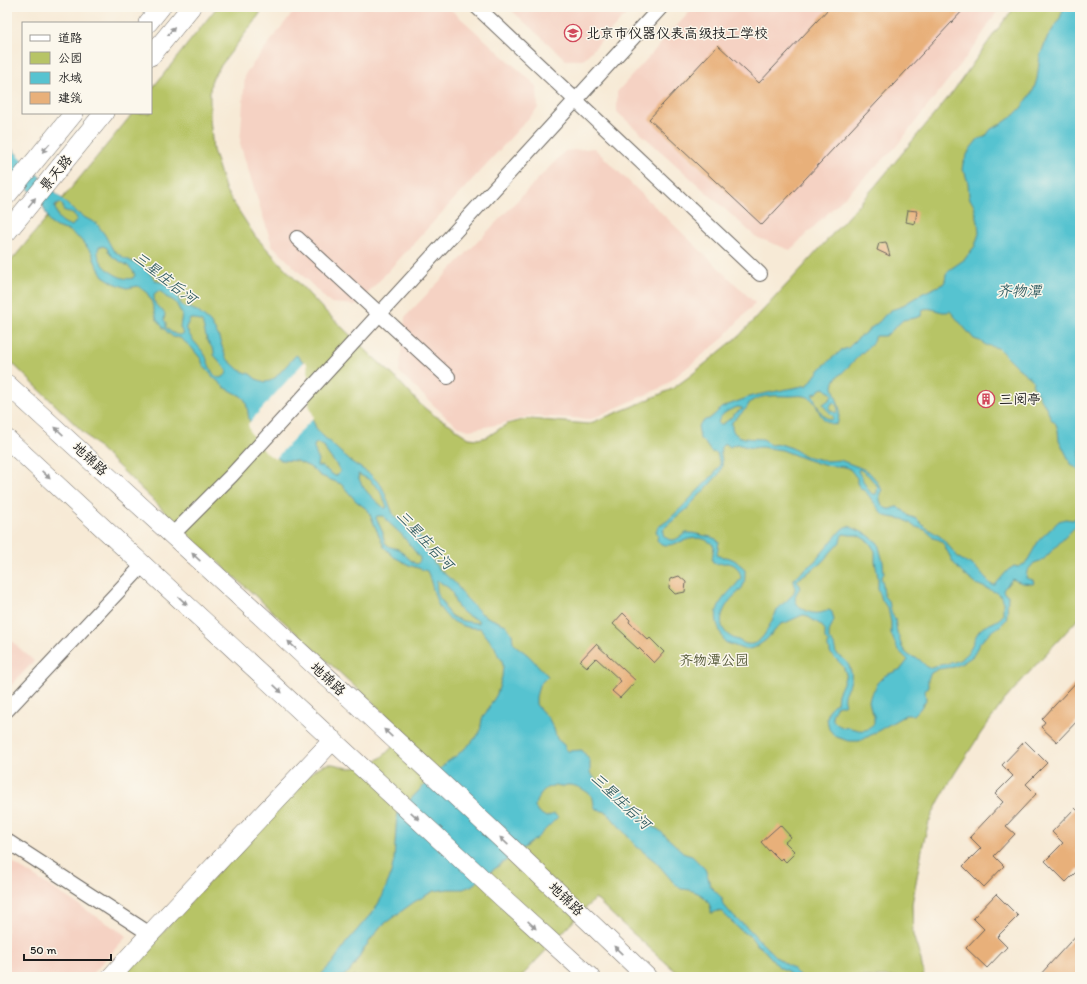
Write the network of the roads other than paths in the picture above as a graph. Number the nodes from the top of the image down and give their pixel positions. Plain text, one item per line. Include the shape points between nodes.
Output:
1 (161, 7) edge
2 (190, 7) edge
3 (477, 7) edge
4 (661, 7) edge
5 (149, 22) edge
6 (152, 55) edge
7 (576, 100) junction
8 (103, 114) edge
9 (73, 115) edge
10 (7, 195) edge
11 (7, 232) edge
12 (297, 238) dead end
13 (760, 274) dead end
14 (379, 314) junction
15 (448, 377) dead end
16 (7, 384) edge
17 (7, 439) edge
18 (172, 535) junction
19 (143, 564) junction
20 (7, 710) edge
21 (333, 740) junction
22 (7, 841) edge
23 (150, 934) junction
24 (111, 977) edge
25 (590, 977) edge
26 (646, 977) edge

1 - 5 street
6 -> 2 street
3 - 7 street
4 - 7 street
7 - 13 street
7 - 14 street
11 -> 8 street, 景天路
9 -> 10 street, 景天路
12 - 14 street
14 - 15 street
14 - 18 street via 231,476
18 -> 16 street, 地锦路
17 -> 19 street
26 -> 18 street, 地锦路 via 533,868
19 - 20 street
19 -> 21 street
21 - 23 street
21 -> 25 street
22 - 23 street
23 - 24 street

